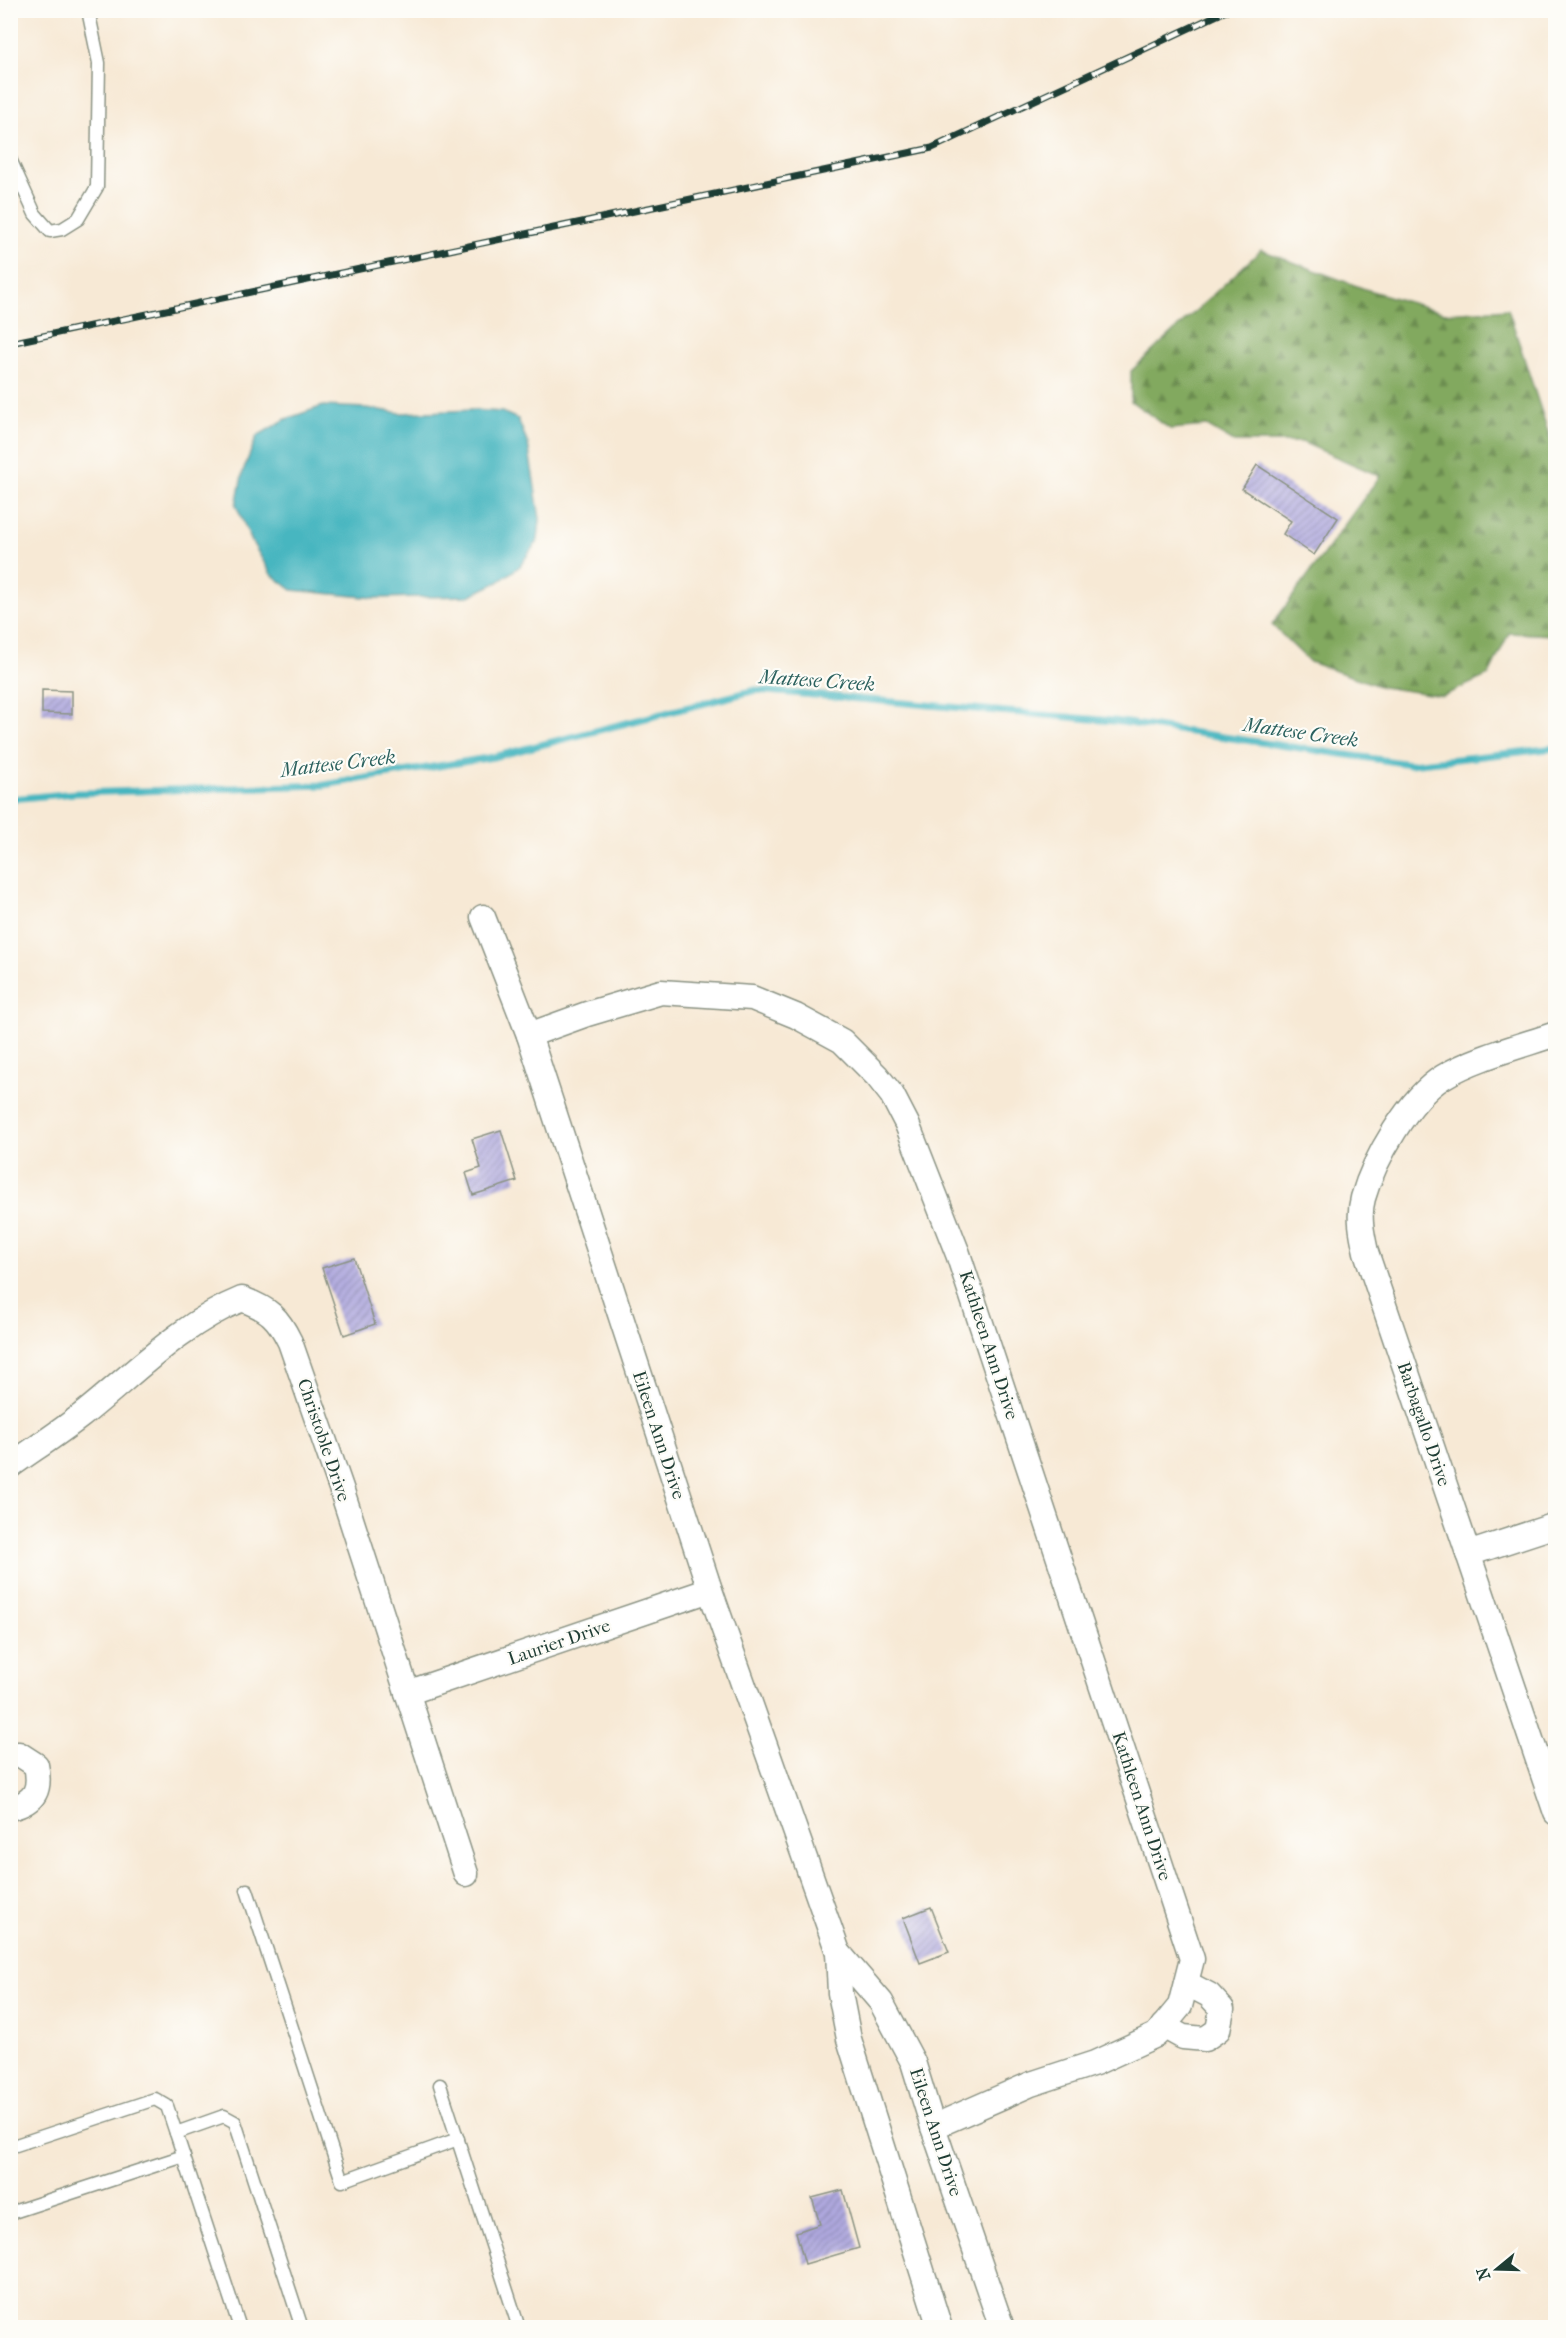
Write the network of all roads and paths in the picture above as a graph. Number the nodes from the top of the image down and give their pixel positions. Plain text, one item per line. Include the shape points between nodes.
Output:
1 (88, 10) edge
2 (10, 159) edge
3 (483, 917) dead end
4 (1556, 1034) edge
5 (529, 1035) junction
6 (10, 1466) edge
7 (1556, 1526) edge
8 (1468, 1554) junction
9 (710, 1590) junction
10 (407, 1693) junction
11 (10, 1755) edge
12 (10, 1809) edge
13 (1556, 1813) edge
14 (466, 1874) dead end
15 (247, 1890) dead end
16 (838, 1952) junction
17 (1186, 1983) junction
18 (1163, 2026) junction
19 (440, 2085) dead end
20 (933, 2127) junction
21 (176, 2133) junction
22 (458, 2139) junction
23 (10, 2147) edge
24 (184, 2156) junction
25 (10, 2213) edge
26 (240, 2328) edge
27 (302, 2328) edge
28 (519, 2328) edge
29 (940, 2328) edge
30 (1002, 2328) edge

1 - 2 lane via 99,63 97,187 78,219 62,230 50,231 34,214
3 - 5 street, Eileen Ann Drive
4 - 8 street, Barbagallo Drive via 1467,1065 1427,1090 1400,1122 1378,1159 1363,1199 1360,1228 1366,1252
5 - 9 street, Eileen Ann Drive
5 - 17 street, Kathleen Ann Drive via 662,992 752,998 842,1041 892,1095 958,1254 1155,1842 1192,1959
6 - 10 street, Christoble Drive via 81,1416 176,1337 216,1310 242,1299 263,1307 280,1322 290,1342
7 - 8 street
8 - 13 street, Barbagallo Drive
9 - 10 street, Laurier Drive
9 - 16 street, Eileen Ann Drive
10 - 14 street, Christoble Drive
11 - 12 street via 19,1754 36,1765 39,1782 35,1795 22,1806
15 - 22 lane via 342,2181
16 - 20 street, Eileen Ann Drive via 881,2002 913,2062
16 - 29 street, Eileen Ann Drive via 840,1993 849,2039
17 - 18 street, Kathleen Ann Drive via 1180,2006
17 - 18 street via 1209,1995 1222,2009 1218,2030 1205,2039 1183,2037
18 - 20 street, Kathleen Ann Drive via 1156,2035 1095,2063 1031,2084
19 - 22 lane
20 - 30 street, Eileen Ann Drive
21 - 23 lane via 167,2106 155,2099
21 - 24 lane
21 - 27 lane via 224,2116 235,2122
22 - 28 lane
24 - 25 lane
24 - 26 lane

